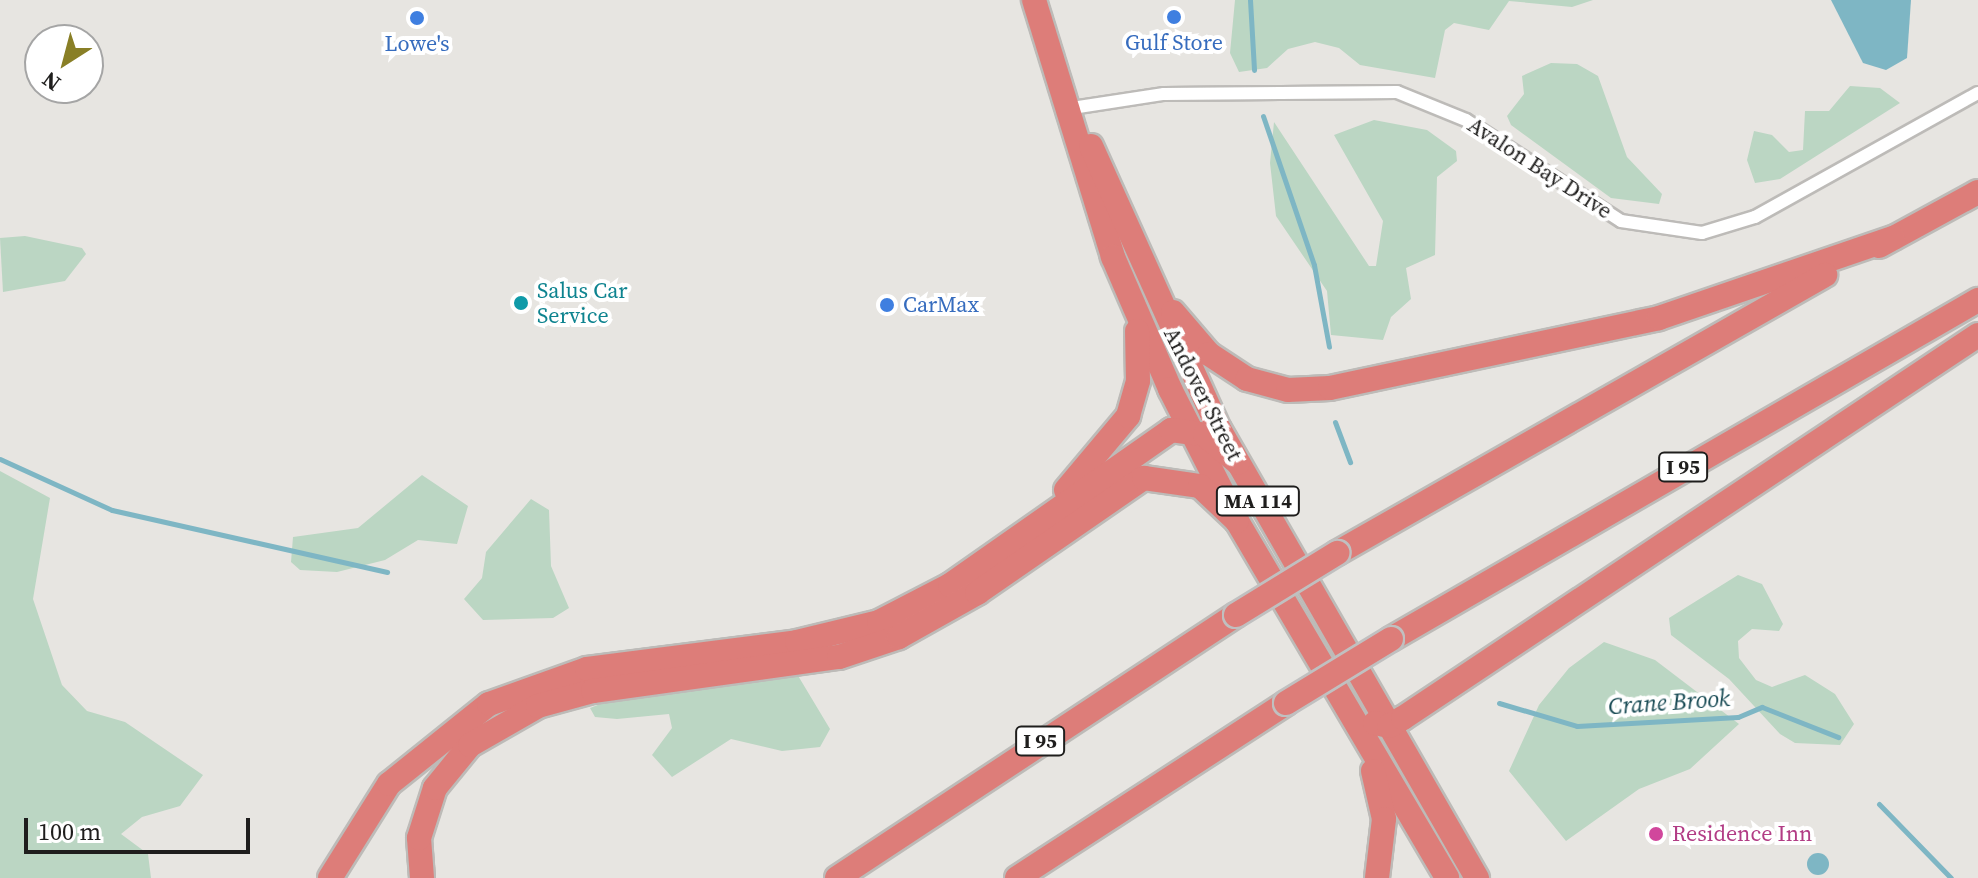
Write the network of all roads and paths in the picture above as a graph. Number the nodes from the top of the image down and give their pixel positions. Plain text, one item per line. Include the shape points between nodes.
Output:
1 (1034, 0) edge
2 (1978, 93) edge
3 (1072, 108) junction
4 (1978, 192) edge
5 (1893, 238) junction
6 (1146, 279) junction
7 (1978, 300) edge
8 (1133, 309) junction
9 (1978, 335) edge
10 (1190, 429) junction
11 (1238, 463) junction
12 (1237, 521) junction
13 (1033, 524) junction
14 (1333, 688) junction
15 (1389, 726) junction
16 (1358, 731) junction
17 (1450, 833) junction
18 (839, 876) edge
19 (330, 878) edge
20 (422, 878) edge
21 (1017, 878) edge
22 (1377, 878) edge
23 (1447, 878) edge
24 (1477, 878) edge
25 (1486, 878) edge

1 - 3 highway, Andover Street / MA 114
2 - 3 street, Avalon Bay Drive via 1755,217 1702,233 1621,221 1466,120 1397,92 1164,94
3 - 6 highway, Andover Street / MA 114
3 - 8 highway, Andover Street / MA 114 via 1097,209
4 - 5 highway, I 95
5 - 6 highway via 1659,318 1309,390 1267,386 1228,368
5 - 18 highway, I 95, bridge via 1337,553
6 - 11 highway, Andover Street / MA 114
7 - 21 highway, I 95, bridge via 1391,639
8 - 10 highway, Andover Street / MA 114
8 - 13 highway via 1139,362 1128,416
9 - 15 highway
10 - 11 highway
10 - 12 highway, Andover Street / MA 114
10 - 13 highway via 1159,434
11 - 15 highway, Andover Street / MA 114
12 - 14 highway, Andover Street / MA 114
12 - 20 highway via 1200,486 1144,478 977,593 899,637 839,657 593,691 538,706 489,730 443,776 424,814
13 - 19 highway via 950,585 879,622 797,642 587,669 489,704 389,784
14 - 15 highway via 1364,717
14 - 16 highway, Andover Street / MA 114
15 - 17 highway, Andover Street / MA 114
16 - 22 highway via 1384,819
16 - 23 highway, Andover Street / MA 114
17 - 24 highway, Andover Street / MA 114
17 - 25 highway

